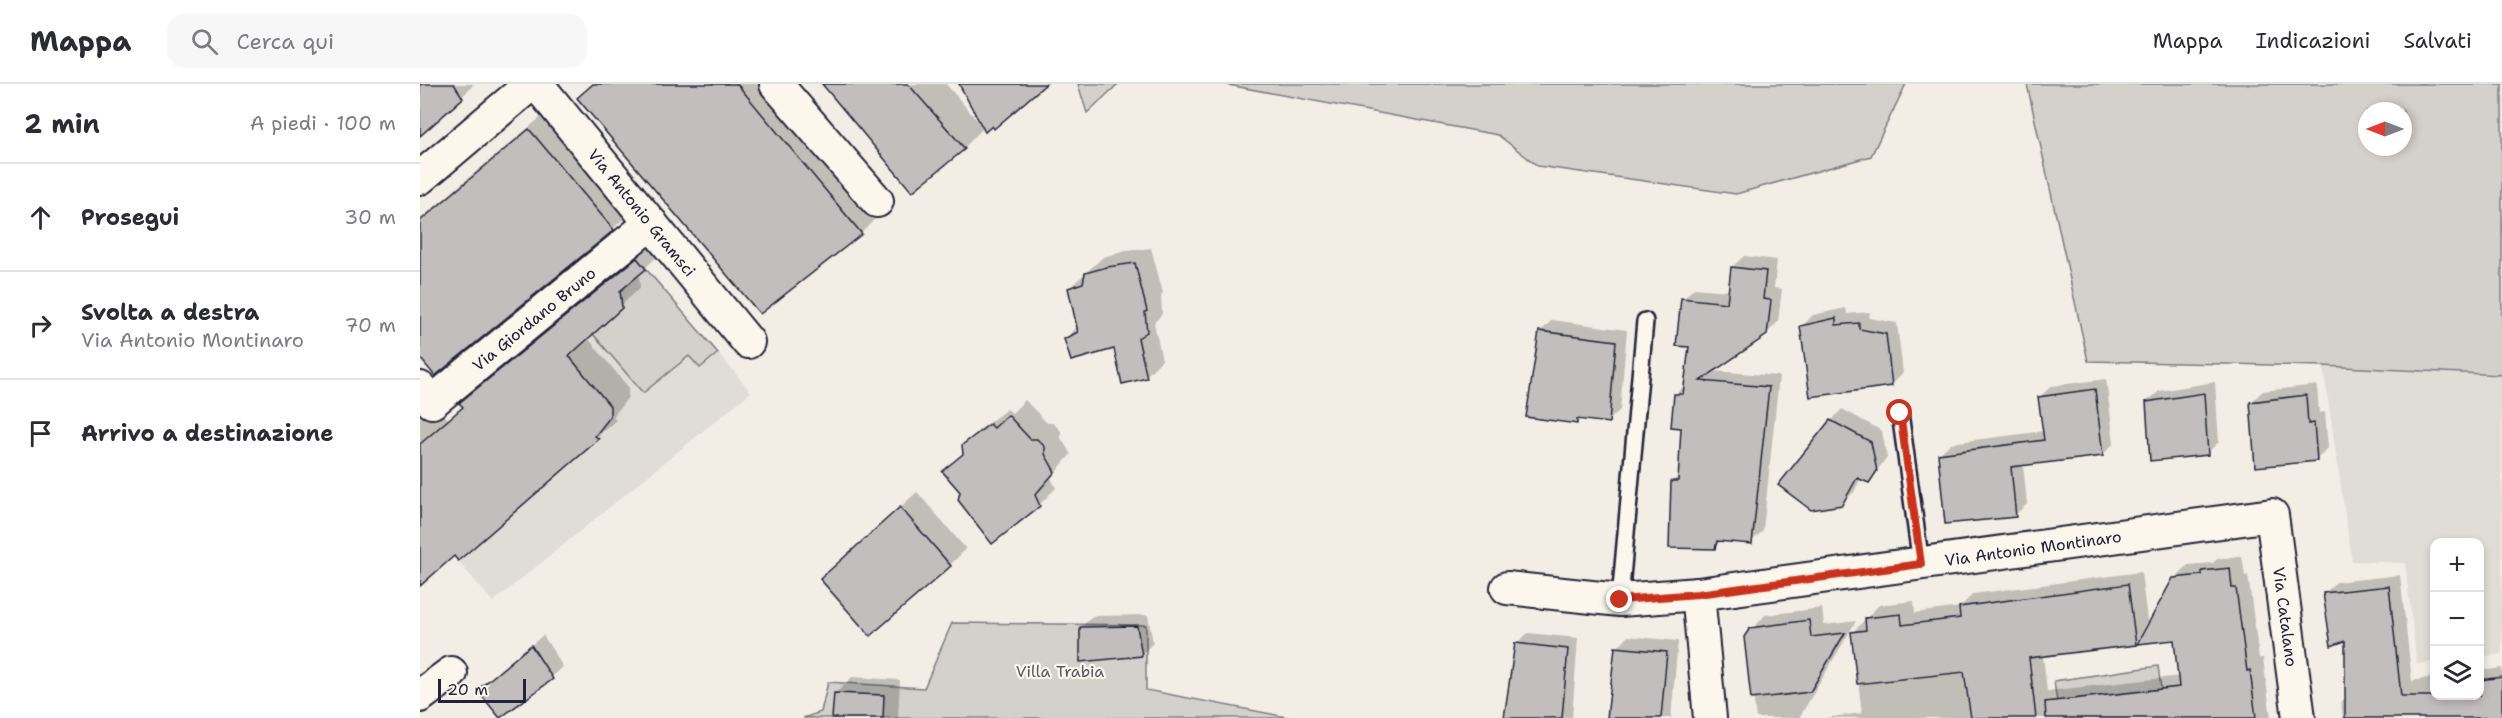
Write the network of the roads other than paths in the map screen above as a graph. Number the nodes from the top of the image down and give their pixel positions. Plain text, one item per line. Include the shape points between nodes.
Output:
1 (531, 84) edge
2 (537, 84) edge
3 (776, 84) edge
4 (420, 178) edge
5 (877, 201) dead end
6 (651, 223) junction
7 (1645, 321) dead end
8 (748, 342) dead end
9 (420, 388) edge
10 (1900, 413) dead end
11 (2272, 515) joint
12 (1921, 564) junction
13 (1507, 588) dead end
14 (1698, 594) junction
15 (1620, 600) junction
16 (451, 673) dead end
17 (420, 696) edge
18 (1710, 718) edge
19 (2299, 718) edge

1 - 4 street
2 - 6 street, Via Antonio Gramsci
3 - 5 street
6 - 8 street, Via Antonio Gramsci
6 - 9 street, Via Giordano Bruno via 432,402
7 - 15 lane
10 - 12 lane
11 - 12 street, Via Antonio Montinaro
11 - 19 street, Via Catalano
12 - 14 street, Via Antonio Montinaro
13 - 15 street, Via Antonio Montinaro
14 - 15 street, Via Antonio Montinaro
14 - 18 street
16 - 17 street

